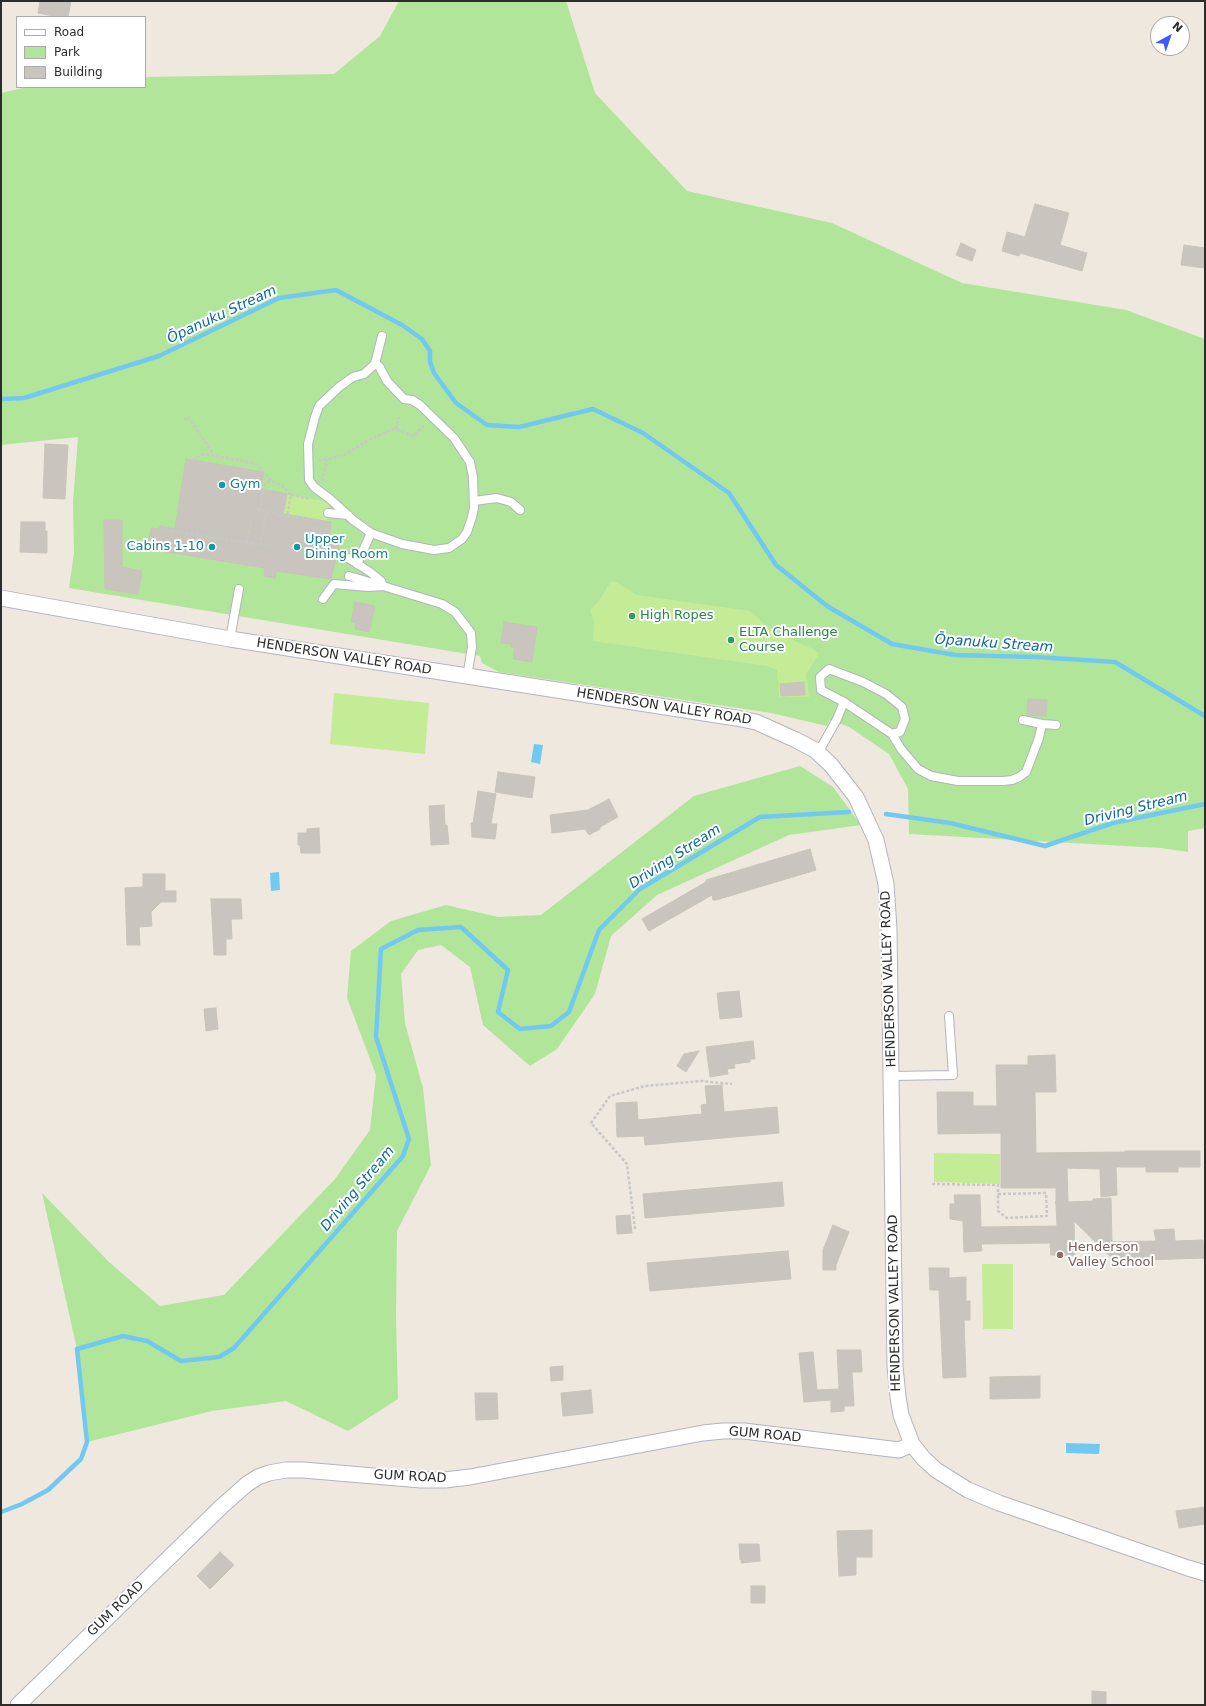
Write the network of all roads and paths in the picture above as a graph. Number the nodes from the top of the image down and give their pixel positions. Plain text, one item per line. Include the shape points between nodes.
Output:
1 (382, 336) dead end
2 (375, 364) junction
3 (399, 417) dead end
4 (184, 420) dead end
5 (396, 429) junction
6 (421, 429) dead end
7 (214, 455) junction
8 (327, 460) junction
9 (194, 461) dead end
10 (315, 461) dead end
11 (271, 480) junction
12 (321, 486) dead end
13 (474, 501) junction
14 (520, 510) dead end
15 (266, 513) junction
16 (328, 513) dead end
17 (348, 515) junction
18 (287, 516) junction
19 (251, 520) dead end
20 (326, 523) dead end
21 (161, 529) dead end
22 (371, 533) junction
23 (247, 543) junction
24 (260, 545) junction
25 (267, 546) dead end
26 (338, 554) dead end
27 (357, 564) junction
28 (349, 576) dead end
29 (383, 586) junction
30 (239, 589) dead end
31 (1, 598) edge
32 (323, 599) dead end
33 (230, 639) junction
34 (467, 677) junction
35 (844, 702) junction
36 (1023, 720) dead end
37 (1042, 724) junction
38 (1056, 725) dead end
39 (892, 734) junction
40 (818, 753) junction
41 (949, 1016) dead end
42 (892, 1076) junction
43 (732, 1084) dead end
44 (932, 1184) dead end
45 (998, 1194) junction
46 (635, 1229) dead end
47 (912, 1444) junction
48 (1205, 1573) edge
49 (18, 1705) edge

1 - 2 lane
2 - 13 lane via 404,398 423,408 462,448 470,462
2 - 17 lane via 364,374 353,377 339,386 319,406 308,444 309,480
3 - 5 path
4 - 7 path via 188,417
5 - 6 path via 411,436
5 - 8 path via 367,441 344,455
7 - 9 path via 204,454
7 - 11 path via 255,463
8 - 10 path
8 - 12 path
11 - 15 path via 264,486 259,510
11 - 18 path via 284,487 291,495
13 - 14 lane via 497,498 511,502
13 - 22 lane via 467,532 449,548 434,550 402,544
15 - 18 path
15 - 24 path
16 - 17 lane
17 - 22 lane
18 - 20 path
19 - 23 path
21 - 23 path
22 - 27 lane
23 - 24 path
24 - 25 path
26 - 27 lane
27 - 29 lane via 376,577
28 - 29 lane
29 - 32 lane via 334,584
29 - 34 lane via 442,604 455,612 471,633 472,647
30 - 33 lane
31 - 33 street, HENDERSON VALLEY ROAD
33 - 34 street, HENDERSON VALLEY ROAD
34 - 40 street, HENDERSON VALLEY ROAD via 756,722
35 - 39 lane
35 - 39 lane via 821,690 820,677 829,669 863,682 886,694 902,707 905,719 900,732
35 - 40 lane
36 - 37 lane
37 - 38 lane
37 - 39 lane via 1026,772 1016,779 1003,781 958,781 931,776 918,769
40 - 42 street, HENDERSON VALLEY ROAD via 856,797 876,840 882,863 889,922
41 - 42 lane via 953,1075
42 - 47 street, HENDERSON VALLEY ROAD via 895,1366 901,1415
43 - 46 path via 701,1081 645,1086 610,1096 591,1123 627,1164
44 - 45 path via 998,1185
45 - 45 path via 1046,1193 1047,1216 1007,1218 998,1211
47 - 48 street, HENDERSON VALLEY ROAD via 936,1470 968,1490 999,1503
47 - 49 street, GUM ROAD via 899,1450 744,1430 703,1433 445,1480 303,1470 269,1473 258,1477 235,1494

